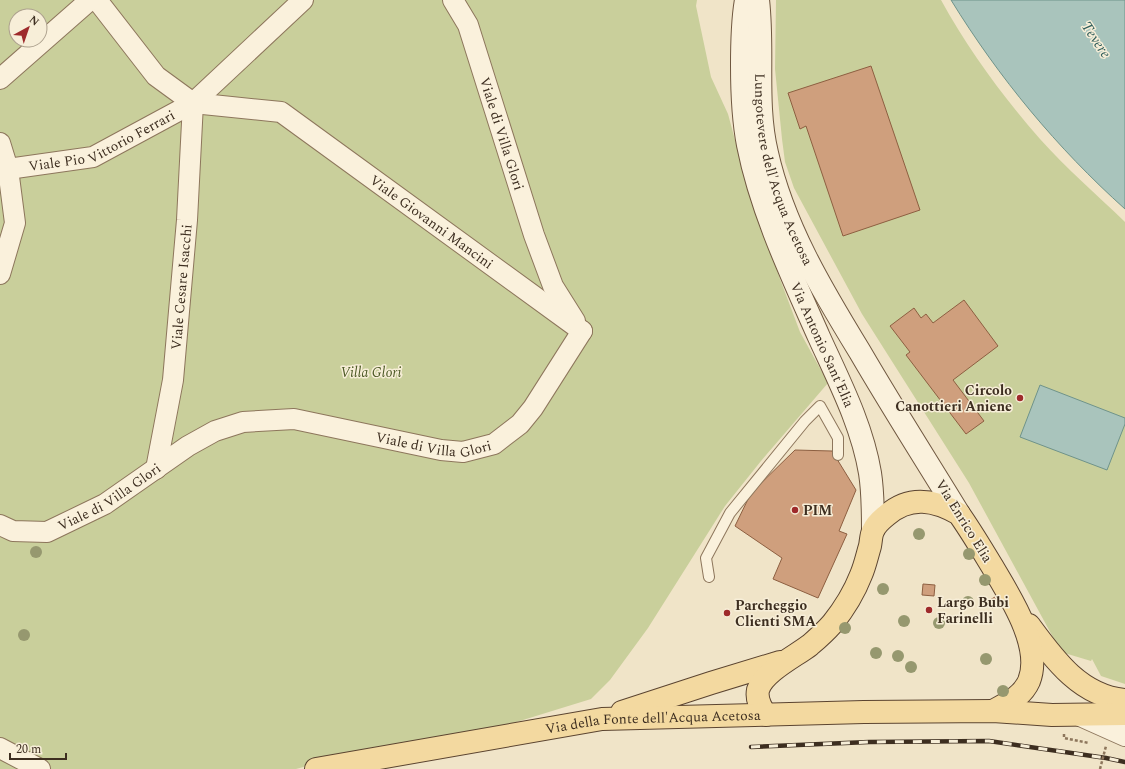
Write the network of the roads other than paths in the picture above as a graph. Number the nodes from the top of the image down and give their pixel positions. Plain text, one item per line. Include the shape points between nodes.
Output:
1 (90, 0) edge
2 (97, 0) edge
3 (303, 0) edge
4 (453, 0) edge
5 (746, 0) edge
6 (758, 0) edge
7 (0, 79) edge
8 (193, 103) junction
9 (0, 143) edge
10 (8, 169) junction
11 (0, 274) edge
12 (845, 329) joint
13 (582, 331) junction
14 (838, 455) dead end
15 (156, 469) junction
16 (959, 514) junction
17 (0, 525) edge
18 (873, 530) junction
19 (709, 577) dead end
20 (1018, 609) junction
21 (784, 661) junction
22 (1125, 700) edge
23 (993, 711) junction
24 (1125, 714) edge
25 (766, 715) junction
26 (1078, 716) junction
27 (602, 719) junction
28 (1125, 736) edge
29 (0, 748) edge
30 (40, 769) edge
31 (316, 769) edge

1 - 7 street
2 - 8 street via 156,76
3 - 8 street, Viale Pio Vittorio Ferrari
4 - 13 street, Viale di Villa Glori via 468,25 534,235 553,286
5 - 18 main road, Via Antonio Sant'Elia via 743,27 744,120 751,159 761,194 787,262 863,441 871,481
6 - 12 main road, Lungotevere dell'Acqua Acetosa via 761,102 767,154 798,241
8 - 10 street, Viale Pio Vittorio Ferrari via 93,157
8 - 13 street, Viale Giovanni Mancini via 281,112
8 - 15 street, Viale Cesare Isacchi via 187,220 173,380
9 - 10 street
10 - 11 street via 15,224
12 - 16 main road, Via Enrico Elia
13 - 15 street, Viale di Villa Glori via 534,408 520,424 494,444 463,452 441,450 294,419 243,422 215,431 188,446
14 - 19 lane via 838,438 820,406 730,513 706,558
15 - 17 street, Viale di Villa Glori via 105,504 47,532 13,531
16 - 18 main road via 936,504 907,503 895,508
16 - 20 main road, Via Enrico Elia
18 - 21 main road, Via Antonio Sant'Elia via 865,565 847,603 821,636
20 - 22 main road via 1048,651 1074,678 1104,696
20 - 23 main road, Via Enrico Elia via 1031,647 1030,676 1026,687 1018,696
21 - 25 main road, Via Antonio Sant'Elia via 758,690 758,700
21 - 27 main road, Via Antonio Sant'Elia
23 - 25 main road, Via della Fonte dell'Acqua Acetosa
23 - 26 main road, Via della Fonte dell'Acqua Acetosa
24 - 26 main road, Via della Fonte dell'Acqua Acetosa
25 - 27 main road, Via della Fonte dell'Acqua Acetosa
26 - 28 street
27 - 31 main road, Via della Fonte dell'Acqua Acetosa
29 - 30 street

